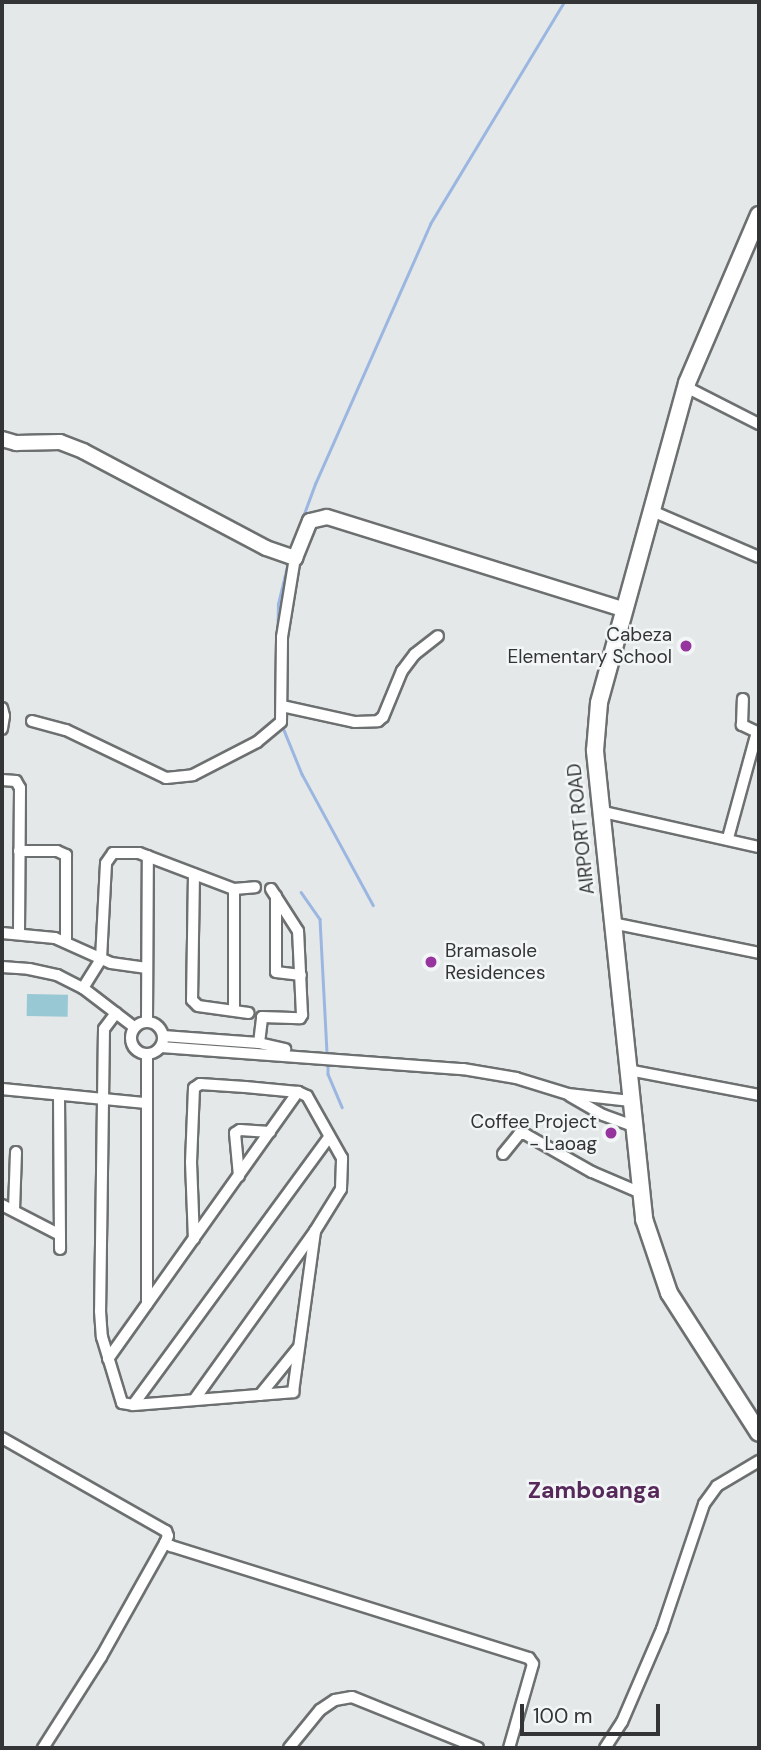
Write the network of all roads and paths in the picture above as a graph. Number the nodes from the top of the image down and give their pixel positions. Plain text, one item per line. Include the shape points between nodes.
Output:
1 (759, 215) edge
2 (686, 387) junction
3 (759, 424) edge
4 (2, 439) edge
5 (652, 511) junction
6 (759, 557) edge
7 (295, 558) junction
8 (625, 610) junction
9 (438, 636) dead end
10 (743, 699) dead end
11 (282, 706) junction
12 (2, 708) edge
13 (32, 721) dead end
14 (2, 729) edge
15 (757, 731) edge
16 (2, 780) edge
17 (599, 811) junction
18 (728, 838) junction
19 (759, 847) edge
20 (19, 851) junction
21 (148, 856) junction
22 (194, 874) junction
23 (255, 887) dead end
24 (234, 888) junction
25 (612, 923) junction
26 (2, 933) edge
27 (19, 934) junction
28 (66, 941) junction
29 (759, 953) edge
30 (101, 959) junction
31 (2, 967) edge
32 (148, 968) junction
33 (301, 975) junction
34 (83, 988) junction
35 (234, 1010) junction
36 (116, 1013) junction
37 (249, 1013) dead end
38 (147, 1021) junction
39 (134, 1027) junction
40 (162, 1041) junction
41 (259, 1043) junction
42 (212, 1044) junction
43 (147, 1055) junction
44 (297, 1055) junction
45 (628, 1070) junction
46 (2, 1089) edge
47 (298, 1092) junction
48 (568, 1094) junction
49 (759, 1095) edge
50 (59, 1096) junction
51 (102, 1101) junction
52 (631, 1101) junction
53 (146, 1103) junction
54 (634, 1126) junction
55 (270, 1132) junction
56 (329, 1137) junction
57 (16, 1152) dead end
58 (503, 1154) dead end
59 (239, 1175) junction
60 (641, 1193) junction
61 (2, 1205) edge
62 (14, 1210) junction
63 (315, 1231) junction
64 (60, 1235) junction
65 (194, 1238) junction
66 (60, 1249) dead end
67 (148, 1304) junction
68 (299, 1348) junction
69 (108, 1359) junction
70 (260, 1395) junction
71 (194, 1400) junction
72 (133, 1405) junction
73 (759, 1433) edge
74 (2, 1438) edge
75 (759, 1461) edge
76 (165, 1543) junction
77 (43, 1748) edge
78 (289, 1748) edge
79 (478, 1748) edge
80 (509, 1748) edge
81 (606, 1748) edge

1 - 2 main road, AIRPORT ROAD
2 - 3 street
2 - 5 main road, AIRPORT ROAD
4 - 7 street via 60,442 83,451 266,548
5 - 6 street
5 - 8 main road, AIRPORT ROAD
7 - 8 street via 310,522 327,517
7 - 11 street via 282,637
8 - 17 main road, AIRPORT ROAD via 600,703 594,751
9 - 11 street via 402,671 378,722 355,722
10 - 15 street via 742,725
11 - 13 street via 281,722 271,733 193,775 175,779 159,776 66,730
12 - 14 street
15 - 18 street
16 - 20 street via 19,783
17 - 18 street
17 - 25 main road, AIRPORT ROAD
18 - 19 street
20 - 27 street
20 - 28 street via 65,855
21 - 22 street
21 - 30 street via 119,852 108,857
21 - 32 street
22 - 24 street
22 - 35 street via 192,1000 198,1006
23 - 24 street
24 - 35 street
25 - 29 street
25 - 45 main road, AIRPORT ROAD
26 - 27 street
27 - 28 street
28 - 30 street
30 - 32 street
30 - 34 street
31 - 34 street via 47,972
32 - 38 street
33 - 33 street via 276,972 273,892 298,931
33 - 41 street via 301,1017 262,1017
34 - 36 street
35 - 37 street
36 - 39 street
36 - 51 street via 104,1029
38 - 39 street
38 - 40 street via 156,1024
39 - 43 street via 132,1045
40 - 42 street
40 - 43 street
41 - 42 street
41 - 44 street
42 - 44 street
43 - 53 street
44 - 48 street via 473,1071
45 - 49 street
45 - 52 main road, AIRPORT ROAD
46 - 50 street
47 - 55 street
47 - 56 street via 311,1099
47 - 65 street via 200,1084 194,1088
48 - 52 street
48 - 54 street via 603,1115
50 - 51 street
50 - 64 street
51 - 53 street
51 - 69 street via 100,1311
52 - 54 main road, AIRPORT ROAD
53 - 67 street
54 - 60 main road, AIRPORT ROAD
55 - 59 street
55 - 59 street via 235,1133
56 - 63 street via 342,1158 343,1181
56 - 72 street
57 - 62 street
58 - 60 street via 525,1134
59 - 65 street
60 - 73 main road, AIRPORT ROAD via 650,1242 669,1293
61 - 62 street
62 - 64 street
63 - 68 street
63 - 71 street
64 - 66 street
65 - 67 street
67 - 69 street
68 - 70 street
68 - 70 street via 293,1392
69 - 72 street via 122,1403
70 - 71 street
71 - 72 street
74 - 76 street via 166,1531
75 - 81 street via 717,1486 704,1504 662,1629
76 - 77 street via 108,1646
76 - 80 street via 529,1658 533,1664
78 - 79 street via 320,1710 335,1700 352,1697

